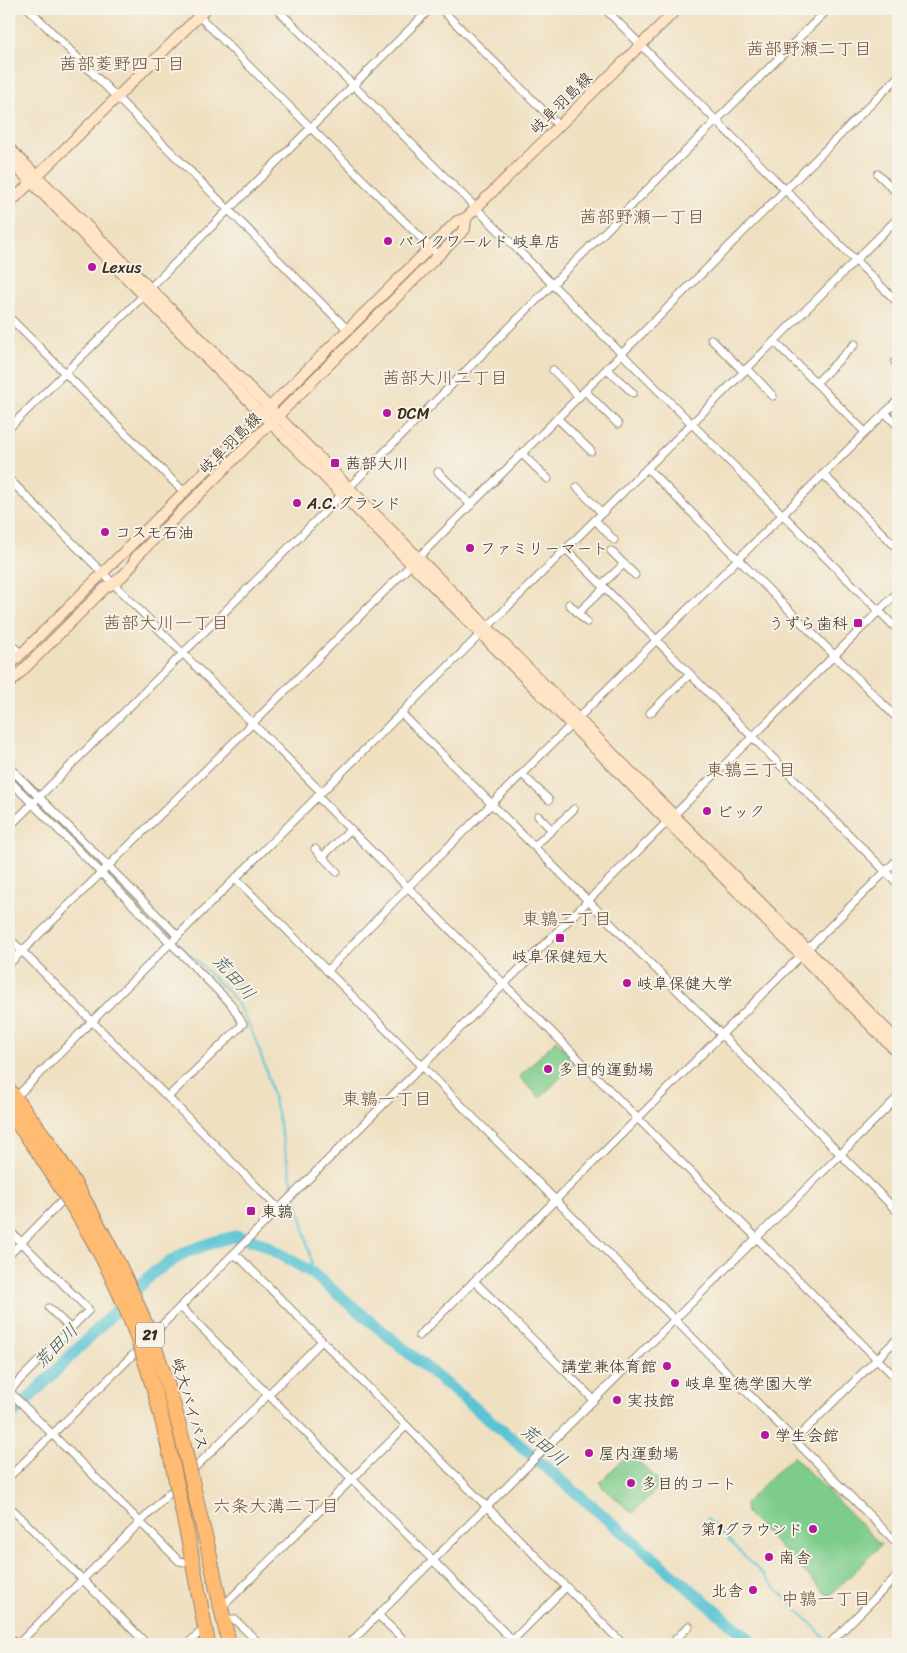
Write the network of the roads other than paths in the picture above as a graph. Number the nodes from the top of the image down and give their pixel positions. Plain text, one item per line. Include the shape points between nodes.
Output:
1 (29, 9) edge
2 (277, 9) edge
3 (430, 9) edge
4 (441, 9) edge
5 (605, 9) edge
6 (677, 9) edge
7 (828, 9) edge
8 (199, 11) edge
9 (641, 45) junction
10 (898, 77) edge
11 (353, 86) junction
12 (116, 98) junction
13 (716, 121) junction
14 (559, 126) junction
15 (311, 127) junction
16 (9, 148) edge
17 (9, 160) edge
18 (878, 174) dead end
19 (34, 179) junction
20 (785, 190) junction
21 (898, 194) edge
22 (9, 204) edge
23 (476, 208) junction
24 (228, 210) junction
25 (466, 218) junction
26 (898, 218) edge
27 (430, 247) junction
28 (438, 255) junction
29 (856, 260) junction
30 (552, 284) junction
31 (147, 292) junction
32 (898, 303) edge
33 (9, 317) edge
34 (347, 329) junction
35 (711, 339) dead end
36 (774, 341) junction
37 (854, 344) dead end
38 (622, 354) junction
39 (607, 369) junction
40 (552, 370) dead end
41 (745, 370) junction
42 (64, 373) junction
43 (816, 383) junction
44 (585, 391) junction
45 (633, 393) dead end
46 (773, 396) dead end
47 (579, 397) junction
48 (898, 400) edge
49 (265, 410) junction
50 (885, 413) junction
51 (557, 418) junction
52 (274, 419) junction
53 (691, 423) junction
54 (618, 424) dead end
55 (898, 426) edge
56 (9, 428) edge
57 (865, 432) junction
58 (591, 451) dead end
59 (522, 454) junction
60 (647, 468) junction
61 (438, 472) dead end
62 (823, 474) junction
63 (9, 479) edge
64 (548, 479) dead end
65 (577, 487) dead end
66 (345, 491) junction
67 (184, 492) junction
68 (471, 505) junction
69 (602, 513) junction
70 (784, 514) junction
71 (594, 520) junction
72 (614, 540) dead end
73 (566, 549) junction
74 (898, 549) edge
75 (612, 551) dead end
76 (738, 560) junction
77 (414, 561) junction
78 (624, 564) junction
79 (102, 574) junction
80 (635, 575) dead end
81 (113, 584) junction
82 (603, 587) junction
83 (898, 592) edge
84 (569, 604) dead end
85 (879, 611) junction
86 (578, 614) junction
87 (587, 622) dead end
88 (898, 630) edge
89 (483, 631) junction
90 (657, 640) junction
91 (9, 642) edge
92 (21, 654) junction
93 (182, 654) junction
94 (834, 655) junction
95 (9, 666) edge
96 (690, 674) junction
97 (9, 684) edge
98 (401, 713) junction
99 (650, 713) dead end
100 (898, 719) edge
101 (574, 722) junction
102 (252, 724) junction
103 (752, 737) junction
104 (9, 766) edge
105 (522, 774) junction
106 (9, 780) edge
107 (319, 794) junction
108 (36, 800) junction
109 (548, 800) dead end
110 (492, 804) junction
111 (574, 809) dead end
112 (538, 816) dead end
113 (670, 819) junction
114 (9, 827) edge
115 (351, 829) junction
116 (552, 830) junction
117 (535, 846) junction
118 (314, 849) dead end
119 (322, 857) junction
120 (898, 859) edge
121 (104, 869) junction
122 (337, 872) dead end
123 (886, 872) junction
124 (235, 878) junction
125 (898, 884) edge
126 (409, 886) junction
127 (589, 900) junction
128 (9, 938) edge
129 (174, 939) junction
130 (22, 951) junction
131 (804, 953) junction
132 (9, 964) edge
133 (327, 971) junction
134 (505, 983) junction
135 (92, 1021) junction
136 (722, 1034) junction
137 (898, 1041) edge
138 (898, 1053) edge
139 (422, 1066) junction
140 (11, 1097) edge
141 (168, 1097) junction
142 (898, 1097) edge
143 (9, 1112) edge
144 (639, 1118) junction
145 (841, 1154) junction
146 (556, 1200) junction
147 (60, 1203) dead end
148 (279, 1209) junction
149 (898, 1212) edge
150 (9, 1230) edge
151 (758, 1237) junction
152 (21, 1243) junction
153 (236, 1252) junction
154 (9, 1255) edge
155 (474, 1281) junction
156 (181, 1307) junction
157 (49, 1308) dead end
158 (675, 1320) junction
159 (70, 1329) junction
160 (419, 1336) dead end
161 (898, 1338) edge
162 (322, 1341) junction
163 (878, 1359) junction
164 (898, 1380) edge
165 (11, 1395) edge
166 (268, 1396) junction
167 (594, 1400) junction
168 (406, 1426) junction
169 (52, 1435) junction
170 (795, 1440) junction
171 (9, 1477) edge
172 (352, 1479) junction
173 (9, 1506) edge
174 (486, 1507) junction
175 (140, 1523) junction
176 (898, 1544) edge
177 (191, 1558) junction
178 (432, 1560) junction
179 (898, 1575) edge
180 (83, 1580) junction
181 (566, 1587) junction
182 (222, 1614) junction
183 (378, 1614) junction
184 (689, 1626) dead end
185 (205, 1628) junction
186 (9, 1637) edge
187 (512, 1643) edge
188 (17, 1644) edge
189 (147, 1644) edge
190 (187, 1644) edge
191 (208, 1644) edge
192 (229, 1644) edge
193 (260, 1644) edge
194 (349, 1644) edge
195 (408, 1644) edge
196 (623, 1644) edge
197 (671, 1644) edge
198 (836, 1644) edge

1 - 12 street
2 - 11 street
3 - 11 street
4 - 14 street
5 - 9 street
6 - 9 street, 岐阜羽島線
7 - 13 street
8 - 12 street
8 - 15 street
9 - 13 street
9 - 14 street, 岐阜羽島線
10 - 20 street
11 - 15 street
11 - 23 street
12 - 19 street
12 - 24 street
13 - 20 street
13 - 30 street
14 - 23 street, 岐阜羽島線
15 - 24 street
15 - 27 street
16 - 19 street
17 - 19 street
18 - 21 street
19 - 22 street
19 - 31 street
20 - 29 street
20 - 38 street
23 - 25 street, 岐阜羽島線
23 - 30 street
24 - 31 street
24 - 34 street
25 - 27 street, 岐阜羽島線 via 456,221
25 - 28 street, 岐阜羽島線 via 464,229
26 - 29 street
27 - 28 street
27 - 34 street, 岐阜羽島線
28 - 52 street, 岐阜羽島線
29 - 32 street
29 - 36 street
30 - 38 street
30 - 66 street
31 - 42 street
31 - 49 street
33 - 42 street
34 - 49 street, 岐阜羽島線
35 - 41 street
36 - 41 street
36 - 43 street
37 - 43 street
38 - 39 street
38 - 53 street
39 - 44 street
39 - 45 street
40 - 47 street
41 - 46 street
41 - 53 street
42 - 56 street
42 - 67 street
43 - 57 street
44 - 47 street
44 - 54 street
47 - 51 street
48 - 50 street
49 - 52 street
49 - 67 street, 岐阜羽島線
50 - 55 street
50 - 57 street
51 - 58 street
51 - 59 street
52 - 66 street
52 - 81 street, 岐阜羽島線
53 - 60 street
53 - 70 street
57 - 62 street
59 - 64 street
59 - 68 street
60 - 69 street
60 - 76 street
61 - 68 street
62 - 70 street
62 - 74 street
63 - 79 street
65 - 69 street
66 - 77 street
66 - 93 street
67 - 79 street, 岐阜羽島線
68 - 77 street
69 - 71 street
70 - 76 street
70 - 85 street
71 - 72 street
71 - 73 street
73 - 82 street
73 - 89 street
75 - 78 street
76 - 90 street
76 - 94 street
77 - 89 street
77 - 102 street
78 - 80 street
78 - 82 street
79 - 81 street
79 - 92 street, 岐阜羽島線
81 - 93 street
81 - 97 street, 岐阜羽島線 via 105,588
82 - 86 street
82 - 90 street
83 - 85 street
84 - 86 street
85 - 88 street
85 - 94 street
86 - 87 street
89 - 98 street
89 - 101 street
90 - 96 street
90 - 101 street
91 - 92 street
92 - 95 street, 岐阜羽島線
93 - 102 street
93 - 108 street
94 - 100 street
94 - 103 street
96 - 99 street
96 - 103 street
98 - 107 street
98 - 110 street
101 - 105 street
101 - 113 street
102 - 107 street
102 - 121 street
103 - 113 street
103 - 123 street
104 - 108 street
105 - 109 street
105 - 110 street
106 - 108 street
107 - 115 street
107 - 124 street
108 - 114 street
108 - 121 street
110 - 117 street
110 - 126 street
111 - 116 street
112 - 116 street
113 - 127 street
113 - 131 street
115 - 119 street
115 - 126 street
116 - 117 street
117 - 127 street
118 - 119 street
119 - 122 street
120 - 123 street
121 - 129 street
121 - 129 street
121 - 130 street
123 - 125 street
123 - 131 street
124 - 129 street
124 - 133 street
126 - 133 street
126 - 134 street
127 - 134 street
127 - 136 street
128 - 130 street
129 - 135 street
129 - 141 street via 231,1004 243,1024
130 - 132 street
130 - 135 street
131 - 136 street
131 - 137 street
131 - 138 street
133 - 139 street
134 - 139 street
134 - 144 street
135 - 140 street
135 - 141 street
136 - 144 street
136 - 145 street
139 - 146 street
139 - 148 street
140 - 182 highway, 岐大バイパス / 21, bridge via 47,1140 108,1242 143,1317 172,1398
141 - 148 street
142 - 145 street
143 - 177 highway, 岐大バイパス / 21, bridge via 35,1146 84,1225 112,1277 131,1322 157,1402
144 - 146 street
144 - 151 street
145 - 149 street
145 - 151 street
146 - 155 street
146 - 158 street
147 - 152 street
148 - 153 street
150 - 152 street
151 - 158 street
151 - 163 street
152 - 154 street
152 - 159 street via 89,1310
153 - 156 street
153 - 162 street
155 - 160 street
155 - 167 street
156 - 166 street
156 - 169 street
157 - 159 street
158 - 167 street
158 - 170 street
159 - 165 street
161 - 163 street
162 - 166 street
162 - 168 street
163 - 164 street
163 - 170 street
165 - 169 street
166 - 172 street
166 - 175 street
167 - 174 street
168 - 172 street
168 - 174 street
169 - 171 street
169 - 175 street
170 - 176 street
172 - 178 street
172 - 182 street
173 - 180 street
174 - 178 street
174 - 181 street
175 - 177 street via 179,1561
175 - 180 street
177 - 185 highway, 岐大バイパス / 21
178 - 183 street
178 - 187 street
179 - 198 street via 832,1641
180 - 188 street
180 - 189 street
181 - 187 street
181 - 196 street
182 - 192 highway, 岐大バイパス / 21
182 - 193 street via 234,1618
183 - 194 street
183 - 195 street
184 - 197 street
185 - 190 street
185 - 191 highway, 岐大バイパス / 21
186 - 188 street

